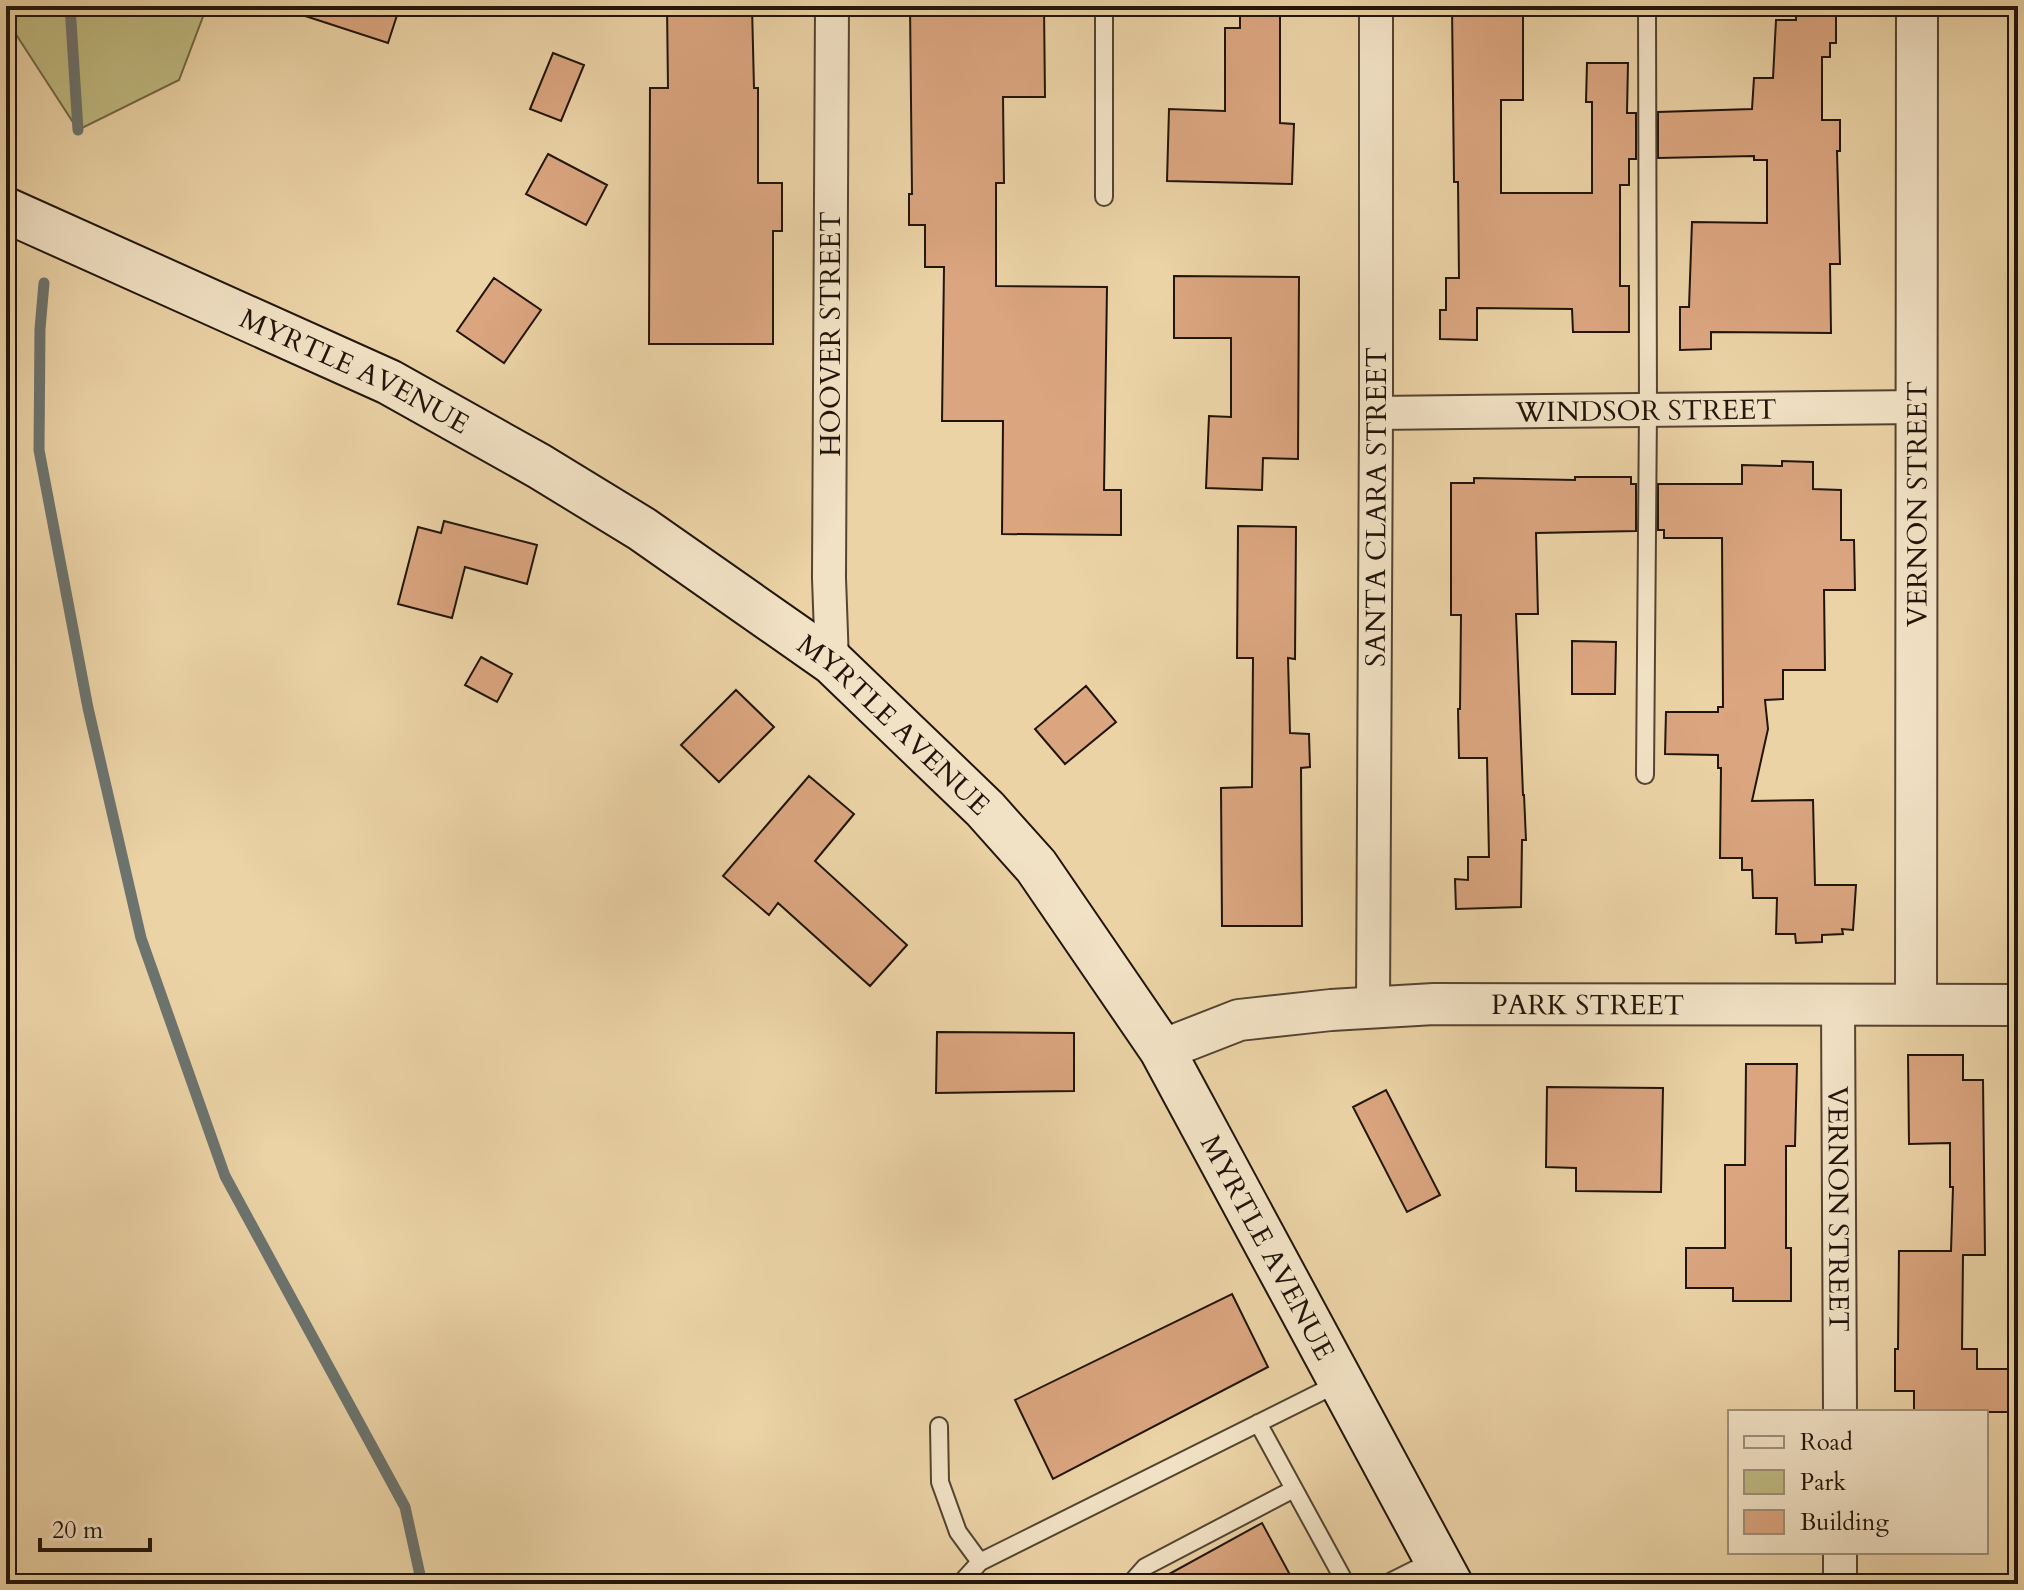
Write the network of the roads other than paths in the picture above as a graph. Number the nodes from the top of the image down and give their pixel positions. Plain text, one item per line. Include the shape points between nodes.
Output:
1 (832, 6) edge
2 (1104, 6) edge
3 (1376, 6) edge
4 (1647, 6) edge
5 (1917, 6) edge
6 (1104, 197) dead end
7 (6, 210) edge
8 (1918, 407) junction
9 (1648, 410) junction
10 (1376, 413) junction
11 (832, 662) junction
12 (1645, 775) dead end
13 (1916, 1004) junction
14 (1838, 1005) junction
15 (2018, 1005) edge
16 (1373, 1007) junction
17 (1162, 1050) junction
18 (1341, 1381) junction
19 (1840, 1410) edge
20 (1258, 1423) junction
21 (939, 1426) dead end
22 (1294, 1489) junction
23 (1840, 1554) edge
24 (980, 1562) junction
25 (1444, 1571) edge
26 (960, 1584) edge
27 (1130, 1584) edge
28 (1346, 1584) edge
29 (1386, 1584) edge
30 (1840, 1584) edge

1 - 11 street, HOOVER STREET
2 - 6 lane
3 - 10 street, SANTA CLARA STREET
4 - 9 lane
5 - 8 street, VERNON STREET
7 - 11 main road, MYRTLE AVENUE via 389,382 642,529
8 - 9 street, WINDSOR STREET
8 - 13 street, VERNON STREET
9 - 10 street, WINDSOR STREET
9 - 12 lane
10 - 16 street, SANTA CLARA STREET
11 - 17 main road, MYRTLE AVENUE via 985,809 1036,866
13 - 14 street, PARK STREET
13 - 15 street, PARK STREET
14 - 16 street, PARK STREET
14 - 19 street, VERNON STREET
16 - 17 street, PARK STREET via 1239,1020
17 - 18 main road, MYRTLE AVENUE
18 - 20 lane
18 - 25 main road, MYRTLE AVENUE
20 - 22 lane
20 - 24 lane
21 - 24 lane via 940,1482 958,1532
22 - 27 lane via 1145,1567
22 - 28 lane
23 - 30 street
24 - 26 lane
25 - 29 lane

